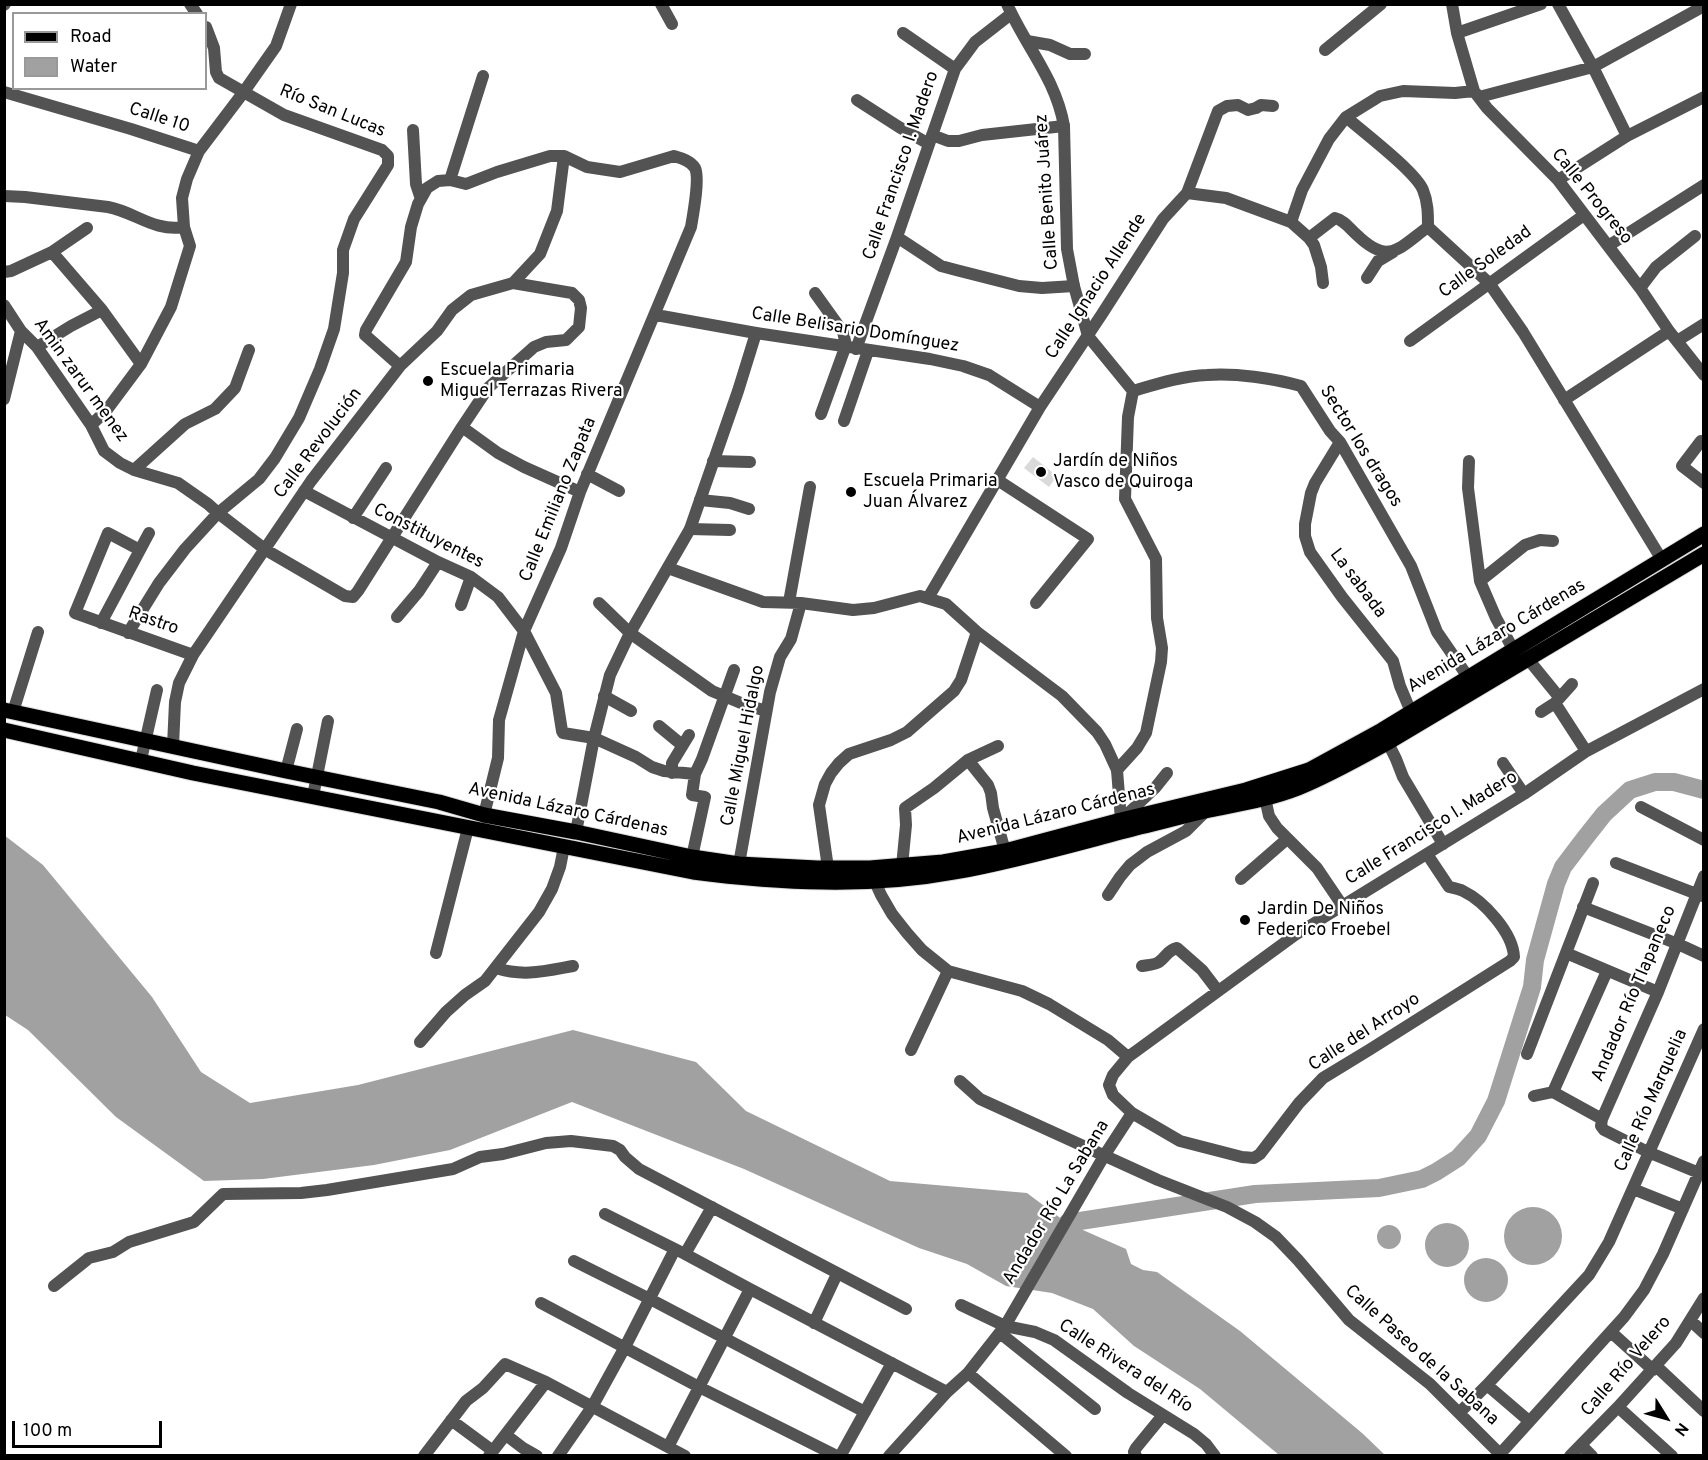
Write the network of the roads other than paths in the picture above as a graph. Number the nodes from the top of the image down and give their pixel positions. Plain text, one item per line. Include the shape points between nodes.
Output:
1 (291, 4) edge
2 (661, 4) edge
3 (1381, 4) edge
4 (1452, 4) edge
5 (1541, 4) edge
6 (1558, 4) edge
7 (1704, 6) edge
8 (1009, 9) edge
9 (672, 24) dead end
10 (207, 30) edge
11 (903, 33) dead end
12 (1457, 33) junction
13 (1027, 41) junction
14 (1325, 50) dead end
15 (1085, 54) dead end
16 (1593, 68) junction
17 (955, 69) junction
18 (483, 76) dead end
19 (4, 92) edge
20 (243, 93) junction
21 (1477, 94) junction
22 (1704, 97) edge
23 (857, 100) dead end
24 (1273, 106) dead end
25 (1346, 117) junction
26 (1064, 126) junction
27 (413, 130) dead end
28 (1628, 136) junction
29 (931, 140) junction
30 (199, 151) junction
31 (564, 156) junction
32 (444, 180) junction
33 (1558, 180) junction
34 (1704, 185) edge
35 (1187, 193) junction
36 (4, 196) edge
37 (421, 199) junction
38 (1584, 215) junction
39 (1291, 222) junction
40 (184, 227) junction
41 (1428, 227) junction
42 (87, 228) dead end
43 (1695, 236) dead end
44 (897, 237) junction
45 (1309, 238) junction
46 (1608, 246) junction
47 (1395, 251) junction
48 (52, 252) junction
49 (4, 272) edge
50 (1367, 278) dead end
51 (513, 283) junction
52 (1323, 283) dead end
53 (1489, 283) junction
54 (1074, 286) junction
55 (1640, 288) junction
56 (815, 293) dead end
57 (4, 305) edge
58 (102, 310) junction
59 (656, 315) junction
60 (1704, 324) edge
61 (21, 331) junction
62 (1669, 331) junction
63 (756, 333) junction
64 (1088, 336) junction
65 (1410, 341) dead end
66 (1677, 341) junction
67 (37, 347) junction
68 (857, 348) junction
69 (249, 350) dead end
70 (10, 354) edge
71 (141, 364) junction
72 (400, 366) junction
73 (1704, 375) edge
74 (1133, 391) junction
75 (4, 399) edge
76 (1564, 400) junction
77 (1040, 407) junction
78 (821, 414) dead end
79 (844, 422) dead end
80 (91, 425) junction
81 (462, 427) junction
82 (1701, 441) dead end
83 (1340, 442) junction
84 (713, 461) junction
85 (1469, 461) dead end
86 (750, 462) dead end
87 (386, 468) dead end
88 (134, 470) junction
89 (587, 474) junction
90 (996, 479) junction
91 (1704, 483) edge
92 (810, 488) dead end
93 (304, 491) junction
94 (619, 491) dead end
95 (580, 492) junction
96 (700, 500) junction
97 (749, 509) dead end
98 (218, 513) junction
99 (353, 518) junction
100 (690, 529) junction
101 (730, 530) dead end
102 (149, 533) dead end
103 (1704, 534) edge
104 (391, 538) junction
105 (1553, 541) dead end
106 (140, 550) junction
107 (266, 550) junction
108 (1704, 554) edge
109 (1662, 560) junction
110 (438, 562) junction
111 (668, 568) junction
112 (471, 577) junction
113 (1480, 581) junction
114 (928, 598) junction
115 (599, 603) dead end
116 (795, 603) junction
117 (1036, 603) dead end
118 (461, 605) dead end
119 (397, 618) dead end
120 (101, 623) junction
121 (524, 631) junction
122 (38, 632) dead end
123 (977, 632) junction
124 (128, 633) junction
125 (630, 633) junction
126 (1513, 650) junction
127 (193, 655) junction
128 (1528, 659) junction
129 (734, 670) dead end
130 (1468, 677) junction
131 (1572, 684) dead end
132 (1704, 689) edge
133 (157, 690) dead end
134 (604, 696) junction
135 (725, 697) junction
136 (1557, 700) junction
137 (9, 711) edge
138 (631, 711) dead end
139 (766, 711) junction
140 (1540, 712) dead end
141 (1417, 717) junction
142 (328, 721) dead end
143 (70, 724) junction
144 (659, 726) dead end
145 (297, 729) dead end
146 (4, 730) edge
147 (1385, 736) junction
148 (594, 738) junction
149 (146, 740) junction
150 (65, 744) junction
151 (173, 746) junction
152 (999, 746) dead end
153 (1586, 751) junction
154 (141, 760) junction
155 (968, 760) junction
156 (1503, 763) dead end
157 (1117, 770) junction
158 (286, 771) junction
159 (672, 773) junction
160 (1167, 773) dead end
161 (695, 774) junction
162 (316, 777) junction
163 (1524, 794) junction
164 (313, 796) junction
165 (1265, 798) junction
166 (1641, 807) dead end
167 (1206, 811) junction
168 (484, 815) junction
169 (1121, 820) junction
170 (468, 828) junction
171 (576, 831) junction
172 (1287, 839) junction
173 (1704, 840) edge
174 (1443, 844) junction
175 (564, 847) junction
176 (1005, 851) junction
177 (1427, 854) junction
178 (692, 857) junction
179 (1616, 863) dead end
180 (739, 864) junction
181 (902, 866) junction
182 (828, 868) junction
183 (872, 875) junction
184 (1704, 876) edge
185 (1241, 879) dead end
186 (1593, 883) dead end
187 (1108, 895) dead end
188 (1700, 895) edge
189 (1342, 905) junction
190 (1583, 907) junction
191 (1678, 944) junction
192 (436, 953) dead end
193 (1566, 953) junction
194 (1704, 956) edge
195 (573, 966) dead end
196 (1142, 966) dead end
197 (496, 968) junction
198 (1607, 970) junction
199 (948, 971) junction
200 (1218, 991) junction
201 (1658, 992) junction
202 (1704, 1029) edge
203 (420, 1042) dead end
204 (1701, 1044) edge
205 (911, 1050) dead end
206 (1527, 1054) dead end
207 (1128, 1057) junction
208 (960, 1081) dead end
209 (1553, 1092) junction
210 (1534, 1096) dead end
211 (1132, 1113) junction
212 (1602, 1123) junction
213 (1648, 1152) junction
214 (1104, 1156) junction
215 (1704, 1161) edge
216 (1701, 1174) edge
217 (1633, 1189) junction
218 (712, 1207) junction
219 (1683, 1209) junction
220 (605, 1214) dead end
221 (680, 1251) junction
222 (574, 1261) dead end
223 (837, 1274) junction
224 (54, 1286) dead end
225 (750, 1289) junction
226 (1704, 1298) edge
227 (650, 1299) junction
228 (541, 1303) dead end
229 (961, 1305) dead end
230 (906, 1309) dead end
231 (1691, 1321) junction
232 (814, 1323) junction
233 (1003, 1329) junction
234 (1611, 1332) junction
235 (1704, 1333) edge
236 (724, 1340) junction
237 (625, 1347) junction
238 (892, 1363) junction
239 (1655, 1368) junction
240 (968, 1373) junction
241 (546, 1382) junction
242 (1487, 1385) junction
243 (699, 1387) junction
244 (947, 1392) junction
245 (592, 1407) junction
246 (1618, 1407) junction
247 (1095, 1409) dead end
248 (1704, 1411) edge
249 (865, 1412) junction
250 (1460, 1412) junction
251 (1164, 1415) junction
252 (450, 1420) junction
253 (1528, 1421) junction
254 (506, 1435) junction
255 (1581, 1445) junction
256 (675, 1452) edge
257 (491, 1453) edge
258 (1501, 1454) edge
259 (424, 1455) edge
260 (537, 1455) edge
261 (558, 1455) edge
262 (838, 1455) edge
263 (889, 1455) edge
264 (1066, 1455) edge
265 (1136, 1455) edge
266 (1215, 1455) edge
267 (1570, 1455) edge
268 (1592, 1455) edge
269 (1672, 1455) edge

1 - 20 street via 276,46
2 - 9 street
3 - 14 street
4 - 12 street, Calle Progreso
5 - 12 street
6 - 16 street
7 - 16 street
8 - 13 street, Calle Benito Juárez
8 - 17 street, Calle Francisco I. Madero via 975,42
10 - 20 street via 219,78
11 - 17 street
12 - 21 street, Calle Progreso
13 - 15 street via 1070,54
13 - 26 street, Calle Benito Juárez via 1061,108
16 - 21 street
16 - 28 street
17 - 29 street, Calle Francisco I. Madero
18 - 32 street
19 - 30 street, Calle 10
20 - 30 street
20 - 98 street, Río San Lucas via 284,115 382,150 388,156 388,165 354,219 343,250 334,329 299,418 260,479
21 - 25 street via 1403,91 1380,96
21 - 33 street, Calle Progreso
22 - 28 street
23 - 29 street via 899,127
24 - 35 street, Calle Ignacio Allende via 1248,110 1238,105 1218,111
25 - 39 street via 1329,139 1302,190
25 - 41 street via 1423,188
26 - 29 street via 959,141
26 - 54 street, Calle Benito Juárez via 1067,249
27 - 37 street via 416,184
28 - 33 street
29 - 44 street, Calle Francisco I. Madero
30 - 40 street via 182,198
31 - 32 street via 550,156 466,184
31 - 51 street via 557,211 540,254
31 - 59 street, Calle Emiliano Zapata via 587,167 620,172 674,156 696,170 692,227
32 - 37 street via 427,188
33 - 38 street, Calle Progreso
34 - 46 street
35 - 39 street via 1226,198
35 - 64 street, Calle Ignacio Allende via 1163,219
36 - 40 street via 121,209 144,222 172,229
37 - 72 street via 411,227 406,262 365,335
38 - 46 street, Calle Progreso
38 - 53 street, Calle Soledad
39 - 45 street
40 - 71 street via 190,246 171,307
41 - 47 street
41 - 53 street
42 - 48 street
43 - 55 street via 1656,267
44 - 54 street via 941,266 1019,285
44 - 68 street, Calle Francisco I. Madero
45 - 47 street via 1335,218 1380,252
45 - 52 street
46 - 55 street, Calle Progreso
47 - 50 street via 1378,261
48 - 49 street
48 - 58 street
51 - 72 street, Calle Revolución via 471,295
51 - 81 street, Calle Revolución via 572,293 579,300 579,327 566,340 534,346 521,357 488,388
53 - 65 street, Calle Soledad
53 - 76 street via 1524,332
54 - 64 street, Calle Benito Juárez
55 - 62 street, Calle Progreso
56 - 68 street
57 - 61 street, Amin zarur menez
58 - 67 street
58 - 71 street
59 - 63 street, Calle Belisario Domínguez
59 - 89 street, Calle Emiliano Zapata
60 - 66 street
61 - 67 street, Amin zarur menez
61 - 70 street
62 - 66 street, Calle Progreso
62 - 76 street
63 - 68 street, Calle Belisario Domínguez
63 - 84 street
64 - 74 street, Calle Benito Juárez
64 - 77 street, Calle Ignacio Allende
66 - 73 street, Calle Progreso
67 - 80 street, Amin zarur menez
68 - 77 street, Calle Belisario Domínguez via 963,366 989,375
68 - 78 street
68 - 79 street
69 - 88 street via 236,388 215,409 185,424
70 - 75 street
71 - 80 street
72 - 93 street, Calle Revolución
74 - 83 street, Sector los dragos via 1204,375 1282,381 1300,386
74 - 157 street via 1128,417 1125,499 1156,559 1162,648 1146,733
76 - 109 street
77 - 90 street, Calle Ignacio Allende
80 - 88 street, Amin zarur menez via 104,451
81 - 95 street via 498,453
81 - 104 street
82 - 91 street via 1682,466
83 - 130 street, Sector los dragos via 1411,566 1437,632
83 - 141 street, La sabada via 1314,483 1305,536 1310,552 1393,661 1400,686
84 - 86 street
84 - 96 street
85 - 113 street via 1468,488
87 - 99 street
88 - 98 street, Amin zarur menez via 178,483
89 - 94 street
89 - 95 street, Calle Emiliano Zapata
90 - 114 street, Calle Ignacio Allende
90 - 117 street via 1088,539
92 - 116 street, Calle Miguel Hidalgo
93 - 99 street, Constituyentes
93 - 107 street, Calle Revolución
95 - 121 street, Calle Emiliano Zapata via 561,548
96 - 97 street
96 - 100 street
98 - 107 street, Amin zarur menez
98 - 124 street via 159,583
99 - 104 street, Constituyentes
100 - 101 street
100 - 111 street
102 - 106 street
103 - 109 main road, Avenida Lázaro Cárdenas
104 - 107 street, Amin zarur menez via 352,597
104 - 110 street, Constituyentes
105 - 113 street via 1525,545
106 - 120 street
106 - 120 street via 108,533 75,613
107 - 127 street, Calle Revolución
108 - 128 main road, Avenida Lázaro Cárdenas
109 - 126 main road, Avenida Lázaro Cárdenas
110 - 112 street, Constituyentes
110 - 119 street
111 - 116 street via 763,602
111 - 125 street
112 - 118 street
112 - 121 street, Constituyentes via 498,597
113 - 126 street
114 - 116 street via 920,596 853,610
114 - 123 street via 946,604
115 - 125 street
116 - 139 street, Calle Miguel Hidalgo via 791,639 780,657
120 - 124 street, Rastro
121 - 148 street, Constituyentes via 556,693 562,731
121 - 168 street, Calle Emiliano Zapata via 499,720 498,758
122 - 137 street
123 - 157 street via 1062,696 1097,732
123 - 182 street via 954,691 907,732 849,754 831,773 819,805
124 - 127 street, Rastro
125 - 134 street
125 - 135 street via 712,692
126 - 130 main road, Avenida Lázaro Cárdenas
127 - 151 street, Calle Revolución via 179,683
128 - 136 street
128 - 141 main road, Avenida Lázaro Cárdenas
129 - 135 street
130 - 141 main road, Avenida Lázaro Cárdenas
131 - 136 street
132 - 153 street, Calle Francisco I. Madero
133 - 149 street
134 - 138 street
134 - 148 street
135 - 139 street
135 - 161 street
136 - 140 street
136 - 153 street
137 - 143 main road, Avenida Lázaro Cárdenas
139 - 180 street, Calle Miguel Hidalgo
141 - 147 main road, Avenida Lázaro Cárdenas
142 - 162 street
143 - 149 main road, Avenida Lázaro Cárdenas
143 - 150 main road
144 - 159 street via 685,740 672,763
145 - 158 street
146 - 150 main road, Avenida Lázaro Cárdenas
147 - 165 main road, Avenida Lázaro Cárdenas via 1357,759 1298,788
147 - 169 main road, Avenida Lázaro Cárdenas via 1309,770 1246,790
147 - 174 street via 1402,777
148 - 159 street
148 - 171 street
149 - 151 main road, Avenida Lázaro Cárdenas
149 - 154 street
150 - 154 main road, Avenida Lázaro Cárdenas
151 - 158 main road, Avenida Lázaro Cárdenas
152 - 155 street
153 - 163 street, Calle Francisco I. Madero
154 - 164 main road, Avenida Lázaro Cárdenas
155 - 176 street via 988,785
155 - 181 street via 905,808
156 - 163 street
157 - 169 street
158 - 162 main road, Avenida Lázaro Cárdenas
159 - 161 street
160 - 169 street
161 - 178 street via 692,795 704,797
162 - 164 street
162 - 168 main road, Avenida Lázaro Cárdenas
163 - 174 street, Calle Francisco I. Madero
164 - 170 main road, Avenida Lázaro Cárdenas
165 - 167 main road, Avenida Lázaro Cárdenas
165 - 172 street via 1269,816
166 - 173 street
167 - 183 main road, Avenida Lázaro Cárdenas via 954,873
167 - 187 street via 1186,831 1130,865
168 - 171 main road, Avenida Lázaro Cárdenas
169 - 176 main road, Avenida Lázaro Cárdenas
170 - 175 main road, Avenida Lázaro Cárdenas
170 - 192 street
171 - 178 main road, Avenida Lázaro Cárdenas
172 - 185 street
172 - 189 street via 1317,868
174 - 177 street, Calle Francisco I. Madero
175 - 183 main road, Avenida Lázaro Cárdenas via 735,877 795,881
175 - 197 street via 552,889
176 - 181 main road, Avenida Lázaro Cárdenas
177 - 189 street, Calle Francisco I. Madero
177 - 211 street, Calle del Arroyo via 1449,887 1471,896 1498,921 1514,951 1510,961 1323,1077 1254,1158 1180,1141
178 - 180 main road, Avenida Lázaro Cárdenas
179 - 188 street
180 - 182 main road, Avenida Lázaro Cárdenas
181 - 183 main road, Avenida Lázaro Cárdenas
182 - 183 main road, Avenida Lázaro Cárdenas
183 - 199 street via 892,914 907,933
184 - 188 street, Andador Río Tlapaneco
186 - 190 street
188 - 191 street, Andador Río Tlapaneco
189 - 200 street, Calle Francisco I. Madero
190 - 191 street
190 - 193 street
191 - 194 street
191 - 201 street, Andador Río Tlapaneco
193 - 198 street
193 - 206 street
195 - 197 street via 523,974
196 - 200 street via 1155,964 1177,948
197 - 203 street via 446,1012
198 - 201 street
198 - 209 street
199 - 205 street
199 - 207 street via 1022,991 1108,1040
200 - 207 street, Calle Francisco I. Madero
201 - 212 street, Andador Río Tlapaneco
202 - 204 street, Calle Río Marquelia
204 - 213 street, Calle Río Marquelia
207 - 211 street, Calle Francisco I. Madero via 1109,1085 1113,1095
208 - 214 street, Calle Paseo de la Sabana via 980,1100
209 - 210 street
209 - 212 street
211 - 214 street, Andador Río La Sabana
212 - 213 street via 1604,1130
213 - 216 street
213 - 217 street, Calle Río Marquelia
214 - 233 street, Andador Río La Sabana
214 - 250 street, Calle Paseo de la Sabana via 1227,1207 1276,1237 1349,1320
215 - 216 street
216 - 219 street
217 - 219 street
217 - 242 street, Calle Río Marquelia via 1589,1275
218 - 221 street
218 - 223 street
218 - 224 street via 639,1169 613,1146 571,1141 546,1143 480,1157 453,1169 327,1190 223,1194 194,1222 89,1258
219 - 234 street via 1644,1290
220 - 221 street
221 - 225 street
221 - 227 street
222 - 227 street
223 - 230 street
223 - 232 street
225 - 232 street
225 - 236 street
226 - 231 street, Calle Río Velero
227 - 236 street
227 - 237 street
228 - 237 street
229 - 233 street
231 - 235 street
231 - 239 street, Calle Río Velero
232 - 238 street
233 - 240 street, Andador Río La Sabana
233 - 247 street
233 - 251 street, Calle Rivera del Río via 1035,1332 1054,1340
234 - 239 street
234 - 253 street
236 - 243 street
236 - 249 street
237 - 243 street
237 - 245 street
238 - 244 street
238 - 249 street
239 - 246 street, Calle Río Velero
239 - 248 street
240 - 244 street, Andador Río La Sabana
240 - 264 street
241 - 245 street
241 - 252 street via 505,1364
241 - 254 street
242 - 250 street, Calle Río Marquelia
242 - 253 street
243 - 256 street
243 - 262 street
244 - 263 street, Andador Río La Sabana
245 - 256 street
245 - 261 street
246 - 255 street, Calle Río Velero
246 - 269 street
249 - 262 street
250 - 258 street, Calle Paseo de la Sabana
251 - 265 street via 1136,1448
251 - 266 street, Calle Rivera del Río via 1194,1434
252 - 257 street
252 - 259 street
253 - 258 street
254 - 257 street
254 - 260 street
255 - 267 street, Calle Río Velero
255 - 268 street

